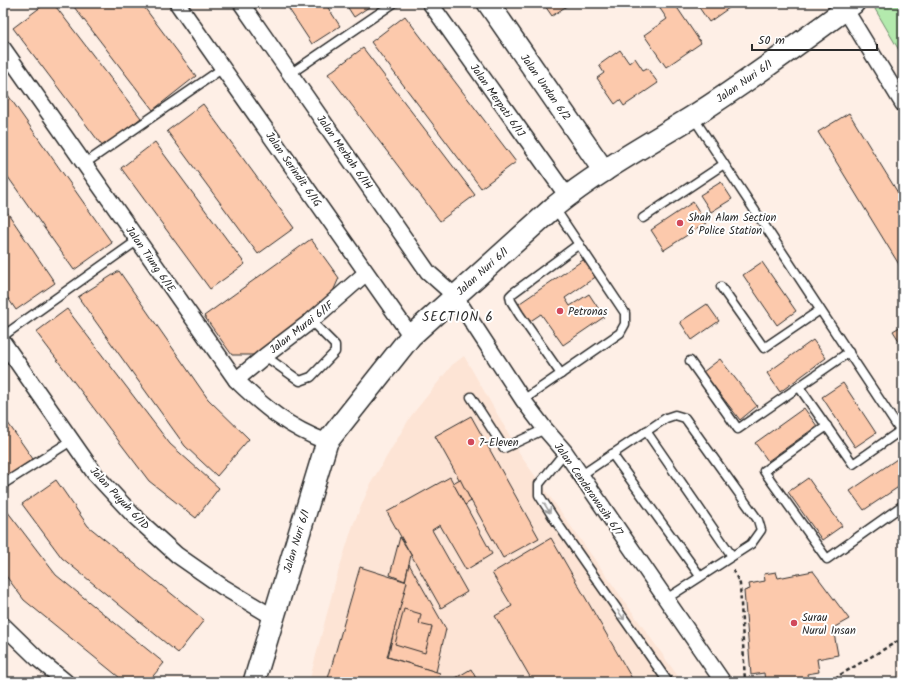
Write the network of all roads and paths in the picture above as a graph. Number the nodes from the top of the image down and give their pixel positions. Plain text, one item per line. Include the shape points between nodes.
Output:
1 (177, 3) edge
2 (241, 3) edge
3 (394, 3) edge
4 (430, 3) edge
5 (488, 3) edge
6 (849, 6) edge
7 (3, 48) edge
8 (223, 68) junction
9 (290, 74) junction
10 (903, 104) edge
11 (692, 116) junction
12 (84, 164) junction
13 (724, 164) junction
14 (604, 170) junction
15 (560, 202) junction
16 (643, 218) dead end
17 (138, 240) junction
18 (579, 244) junction
19 (366, 273) junction
20 (721, 287) dead end
21 (455, 296) junction
22 (820, 310) junction
23 (310, 322) junction
24 (3, 336) edge
25 (411, 336) junction
26 (3, 342) edge
27 (848, 352) junction
28 (265, 356) junction
29 (690, 361) dead end
30 (561, 374) junction
31 (236, 380) junction
32 (799, 387) junction
33 (470, 398) dead end
34 (523, 400) junction
35 (827, 426) junction
36 (545, 429) junction
37 (646, 431) junction
38 (902, 433) edge
39 (71, 441) junction
40 (327, 442) junction
41 (565, 452) junction
42 (612, 454) junction
43 (580, 476) junction
44 (3, 484) edge
45 (903, 506) edge
46 (730, 558) junction
47 (700, 576) junction
48 (666, 599) junction
49 (273, 617) junction
50 (3, 625) edge
51 (903, 638) edge
52 (66, 682) edge
53 (254, 682) edge
54 (668, 682) edge
55 (723, 682) edge
56 (745, 682) edge
57 (828, 682) edge

1 - 8 street, Jalan Serindit 6/1G
2 - 9 street, Jalan Merbah 6/1H
3 - 9 lane
4 - 15 street, Jalan Merpati 6/1J
5 - 14 street, Jalan Undan 6/2
6 - 10 street
6 - 11 street, Jalan Nuri 6/1 via 731,92
7 - 12 street, Jalan Tiung 6/1E
8 - 12 lane
8 - 19 street, Jalan Serindit 6/1G
9 - 21 street, Jalan Merbah 6/1H via 428,272
11 - 13 lane
11 - 14 street, Jalan Nuri 6/1
12 - 17 street, Jalan Tiung 6/1E
13 - 16 lane
13 - 22 lane
14 - 15 street, Jalan Nuri 6/1
15 - 18 lane
15 - 21 street, Jalan Nuri 6/1
17 - 24 lane
17 - 31 street, Jalan Tiung 6/1E
18 - 30 lane via 625,313 625,324 620,333
18 - 30 lane via 510,296 519,314
19 - 23 street, Jalan Murai 6/1F
19 - 25 street, Jalan Serindit 6/1G
20 - 22 lane via 764,348
21 - 25 street, Jalan Nuri 6/1
21 - 34 street, Jalan Cenderawasih 6/7
22 - 27 lane
23 - 28 street, Jalan Murai 6/1F
23 - 28 lane via 335,345 335,352 311,377 300,380
25 - 40 street, Jalan Nuri 6/1
26 - 39 street, Jalan Puyuh 6/1D
27 - 32 lane
27 - 38 lane
28 - 31 street, Jalan Murai 6/1F
29 - 32 lane via 738,429
30 - 34 lane
31 - 40 street, Jalan Tiung 6/1E via 281,419 306,434
32 - 35 lane
33 - 36 lane via 504,448
34 - 36 street, Jalan Cenderawasih 6/7
35 - 38 lane via 853,464
35 - 45 lane via 764,471 828,559
36 - 41 street, Jalan Cenderawasih 6/7
37 - 42 lane
37 - 46 lane
37 - 46 lane via 666,418 675,415 685,418 758,520 761,530 756,538
39 - 44 lane
39 - 49 street, Jalan Puyuh 6/1D via 95,474 129,511 177,554 223,587
40 - 49 street, Jalan Nuri 6/1
41 - 43 street, Jalan Cenderawasih 6/7
41 -> 54 lane via 539,484 539,495
42 - 43 lane
42 - 47 lane
43 - 48 street, Jalan Cenderawasih 6/7
46 - 47 lane
46 - 56 path via 740,584
47 - 48 lane
48 - 55 street, Jalan Cenderawasih 6/7
49 - 53 street, Jalan Nuri 6/1
50 - 52 street
51 - 57 path

